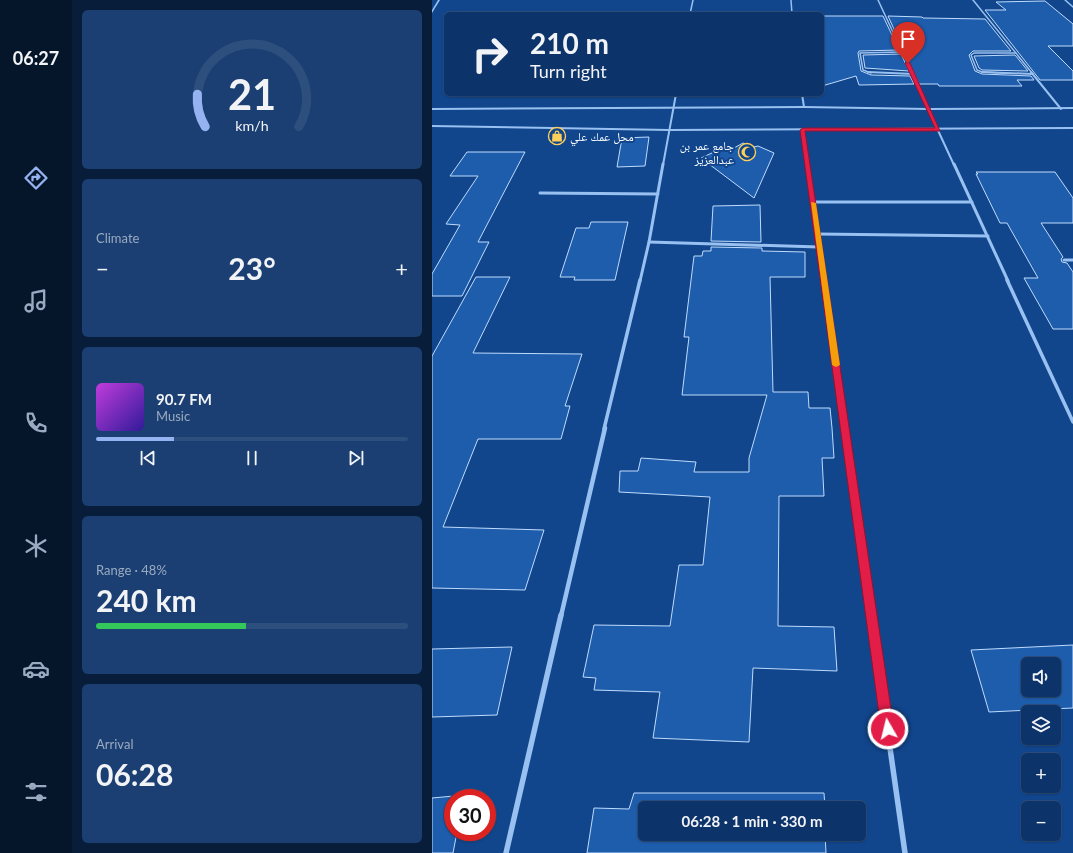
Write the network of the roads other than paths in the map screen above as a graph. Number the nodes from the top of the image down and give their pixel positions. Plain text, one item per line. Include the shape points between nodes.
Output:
1 (439, 0) edge
2 (693, 0) edge
3 (791, 0) edge
4 (878, 0) edge
5 (973, 0) edge
6 (1065, 0) edge
7 (1073, 7) edge
8 (432, 12) edge
9 (690, 12) edge
10 (792, 12) edge
11 (902, 52) junction
12 (1016, 53) junction
13 (913, 74) junction
14 (1033, 74) junction
15 (676, 96) edge
16 (802, 96) edge
17 (804, 107) junction
18 (673, 108) junction
19 (1073, 108) edge
20 (432, 109) edge
21 (929, 109) junction
22 (1061, 109) junction
23 (432, 126) edge
24 (1073, 128) edge
25 (938, 129) junction
26 (669, 130) junction
27 (803, 130) junction
28 (540, 193) dead end
29 (658, 194) junction
30 (813, 202) junction
31 (972, 202) junction
32 (817, 234) junction
33 (988, 236) junction
34 (649, 242) junction
35 (819, 247) junction
36 (1064, 260) dead end
37 (1073, 260) edge
38 (1073, 422) edge
39 (506, 853) edge
40 (905, 853) edge

1 - 8 street
2 - 9 street
3 - 10 street
4 - 11 street
5 - 12 street
6 - 7 street
11 - 13 street
11 - 13 street via 860,52 863,70 871,73
12 - 14 street
12 - 14 street via 974,52 971,55 977,70 982,72
13 - 21 street
14 - 22 street
15 - 18 street
16 - 17 street
17 - 18 street
17 - 21 street
18 - 20 street
18 - 26 street
19 - 22 street
21 - 22 street
21 - 25 street
23 - 26 street
24 - 25 street
25 - 27 street
25 - 31 street
26 - 27 street
26 - 29 street
27 - 30 street
28 - 29 street
29 - 34 street
30 - 31 street
30 - 32 street
31 - 33 street
32 - 33 street
32 - 35 street
33 - 38 street
34 - 35 street
34 - 39 street
35 - 40 street
36 - 37 street

